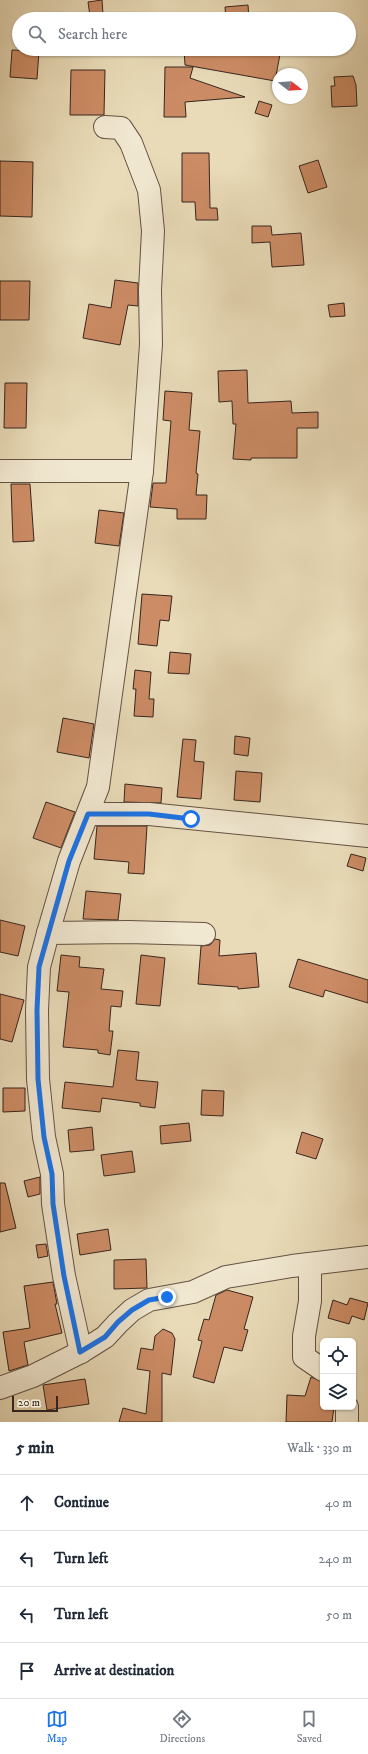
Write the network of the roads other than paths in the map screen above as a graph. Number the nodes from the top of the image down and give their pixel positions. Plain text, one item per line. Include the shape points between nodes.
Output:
1 (105, 127) dead end
2 (0, 471) edge
3 (142, 471) junction
4 (88, 814) junction
5 (368, 836) edge
6 (48, 933) junction
7 (204, 934) dead end
8 (368, 1258) edge
9 (310, 1264) junction
10 (80, 1352) junction
11 (320, 1368) edge
12 (0, 1388) edge
13 (347, 1410) edge
14 (347, 1422) edge

1 - 3 street via 121,128 131,143 149,190 153,231 151,344
2 - 3 street
3 - 4 street via 98,787
4 - 5 street via 149,814
4 - 6 street via 69,861
6 - 7 street
6 - 10 street via 39,967 38,1079 64,1276
8 - 9 street
9 - 10 street via 226,1277 193,1292 149,1300 132,1310 105,1337
9 - 11 street via 310,1301 304,1336 304,1357
10 - 12 street via 33,1376
13 - 14 street

